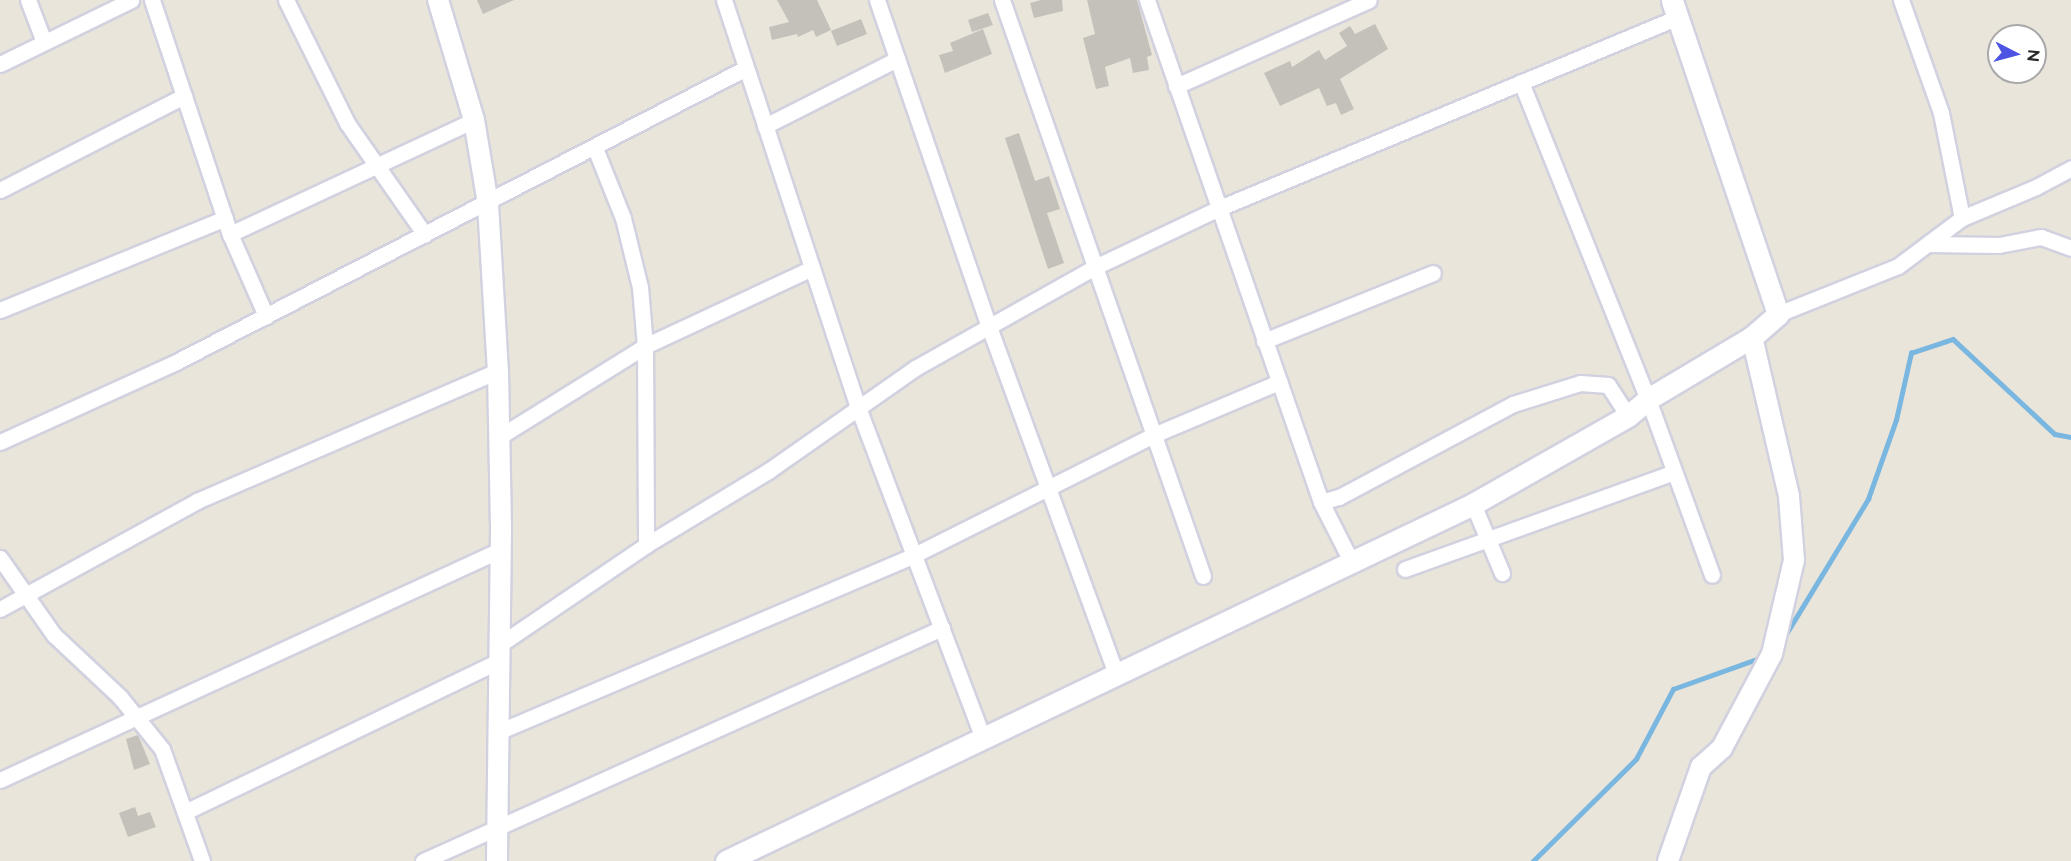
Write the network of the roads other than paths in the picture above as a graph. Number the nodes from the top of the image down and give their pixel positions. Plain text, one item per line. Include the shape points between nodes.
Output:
1 (27, 0) edge
2 (131, 0) edge
3 (152, 0) edge
4 (286, 0) edge
5 (438, 0) edge
6 (724, 0) edge
7 (877, 0) edge
8 (1002, 0) edge
9 (1146, 0) edge
10 (1369, 0) edge
11 (1901, 0) edge
12 (1675, 8) edge
13 (44, 42) junction
14 (897, 59) junction
15 (0, 64) edge
16 (746, 68) junction
17 (1521, 82) junction
18 (1176, 87) junction
19 (184, 96) junction
20 (474, 120) junction
21 (765, 126) junction
22 (595, 148) junction
23 (376, 165) junction
24 (2071, 168) edge
25 (0, 189) edge
26 (488, 204) junction
27 (1217, 209) junction
28 (225, 218) junction
29 (1962, 218) junction
30 (230, 234) junction
31 (425, 235) junction
32 (1928, 244) junction
33 (2071, 249) edge
34 (1097, 266) junction
35 (812, 268) junction
36 (1433, 273) dead end
37 (0, 310) edge
38 (1778, 314) junction
39 (266, 316) junction
40 (988, 324) junction
41 (1752, 337) junction
42 (1264, 341) junction
43 (645, 346) junction
44 (498, 371) junction
45 (1279, 382) junction
46 (1648, 399) junction
47 (859, 410) junction
48 (1628, 416) junction
49 (1156, 434) junction
50 (499, 437) junction
51 (0, 442) edge
52 (1672, 473) junction
53 (1048, 490) junction
54 (1320, 502) junction
55 (1473, 504) junction
56 (1490, 540) junction
57 (646, 545) junction
58 (501, 550) junction
59 (914, 555) junction
60 (0, 558) edge
61 (1351, 561) junction
62 (1405, 569) dead end
63 (1502, 573) dead end
64 (1712, 575) dead end
65 (1203, 576) dead end
66 (27, 597) junction
67 (0, 609) edge
68 (942, 628) junction
69 (499, 653) junction
70 (1117, 676) junction
71 (135, 716) junction
72 (498, 732) junction
73 (984, 740) junction
74 (0, 780) edge
75 (185, 812) junction
76 (497, 828) junction
77 (202, 861) edge
78 (423, 861) edge
79 (497, 861) edge
80 (726, 861) edge
81 (1668, 861) edge

1 - 13 street
2 - 13 street
3 - 19 street
4 - 23 street via 347,123
5 - 20 street
6 - 16 street
7 - 14 street
8 - 34 street
9 - 18 street
10 - 18 street
11 - 29 street via 1941,113
12 - 17 street
12 - 38 main road
13 - 15 street
14 - 21 street
14 - 40 street
16 - 21 street
16 - 22 street
17 - 27 street
17 - 46 street
18 - 27 street
19 - 25 street
19 - 28 street
20 - 23 street
20 - 26 street
21 - 35 street
22 - 26 street
22 - 43 street via 623,218 640,287
23 - 30 street
23 - 31 street
24 - 29 street via 2036,188
26 - 31 street
26 - 44 street
27 - 34 street
27 - 42 street
28 - 30 street
28 - 37 street
29 - 32 street
30 - 39 street
31 - 39 street
32 - 33 street via 1999,245 2041,237
32 - 38 street via 1898,266
34 - 40 street
34 - 49 street
35 - 43 street
35 - 47 street
36 - 42 street
38 - 41 main road
39 - 51 street
40 - 47 street via 915,368
40 - 53 street
41 - 46 main road
41 - 81 street via 1789,496 1794,560 1772,654 1722,748 1701,767
42 - 45 street
43 - 50 street
43 - 57 street
44 - 50 street
44 - 66 street via 197,501
45 - 49 street
45 - 54 street
46 - 48 main road
46 - 52 street
47 - 57 street
47 - 59 street
48 - 54 street via 1608,385 1580,383 1513,404 1339,497
48 - 55 main road
49 - 53 street
49 - 65 street
50 - 58 street
52 - 56 street
52 - 64 street
53 - 59 street
53 - 70 street
54 - 61 street
55 - 56 street
55 - 61 main road
56 - 62 street
56 - 63 street
57 - 69 street
58 - 69 street
58 - 71 street
59 - 68 street
59 - 72 street
60 - 66 street
61 - 70 main road
66 - 67 street
66 - 71 street via 54,635
68 - 73 street
68 - 76 street
69 - 72 street
69 - 75 street
70 - 73 main road
71 - 74 street
71 - 75 street via 162,749
72 - 76 street
73 - 80 main road
75 - 77 street
76 - 78 street
76 - 79 street

